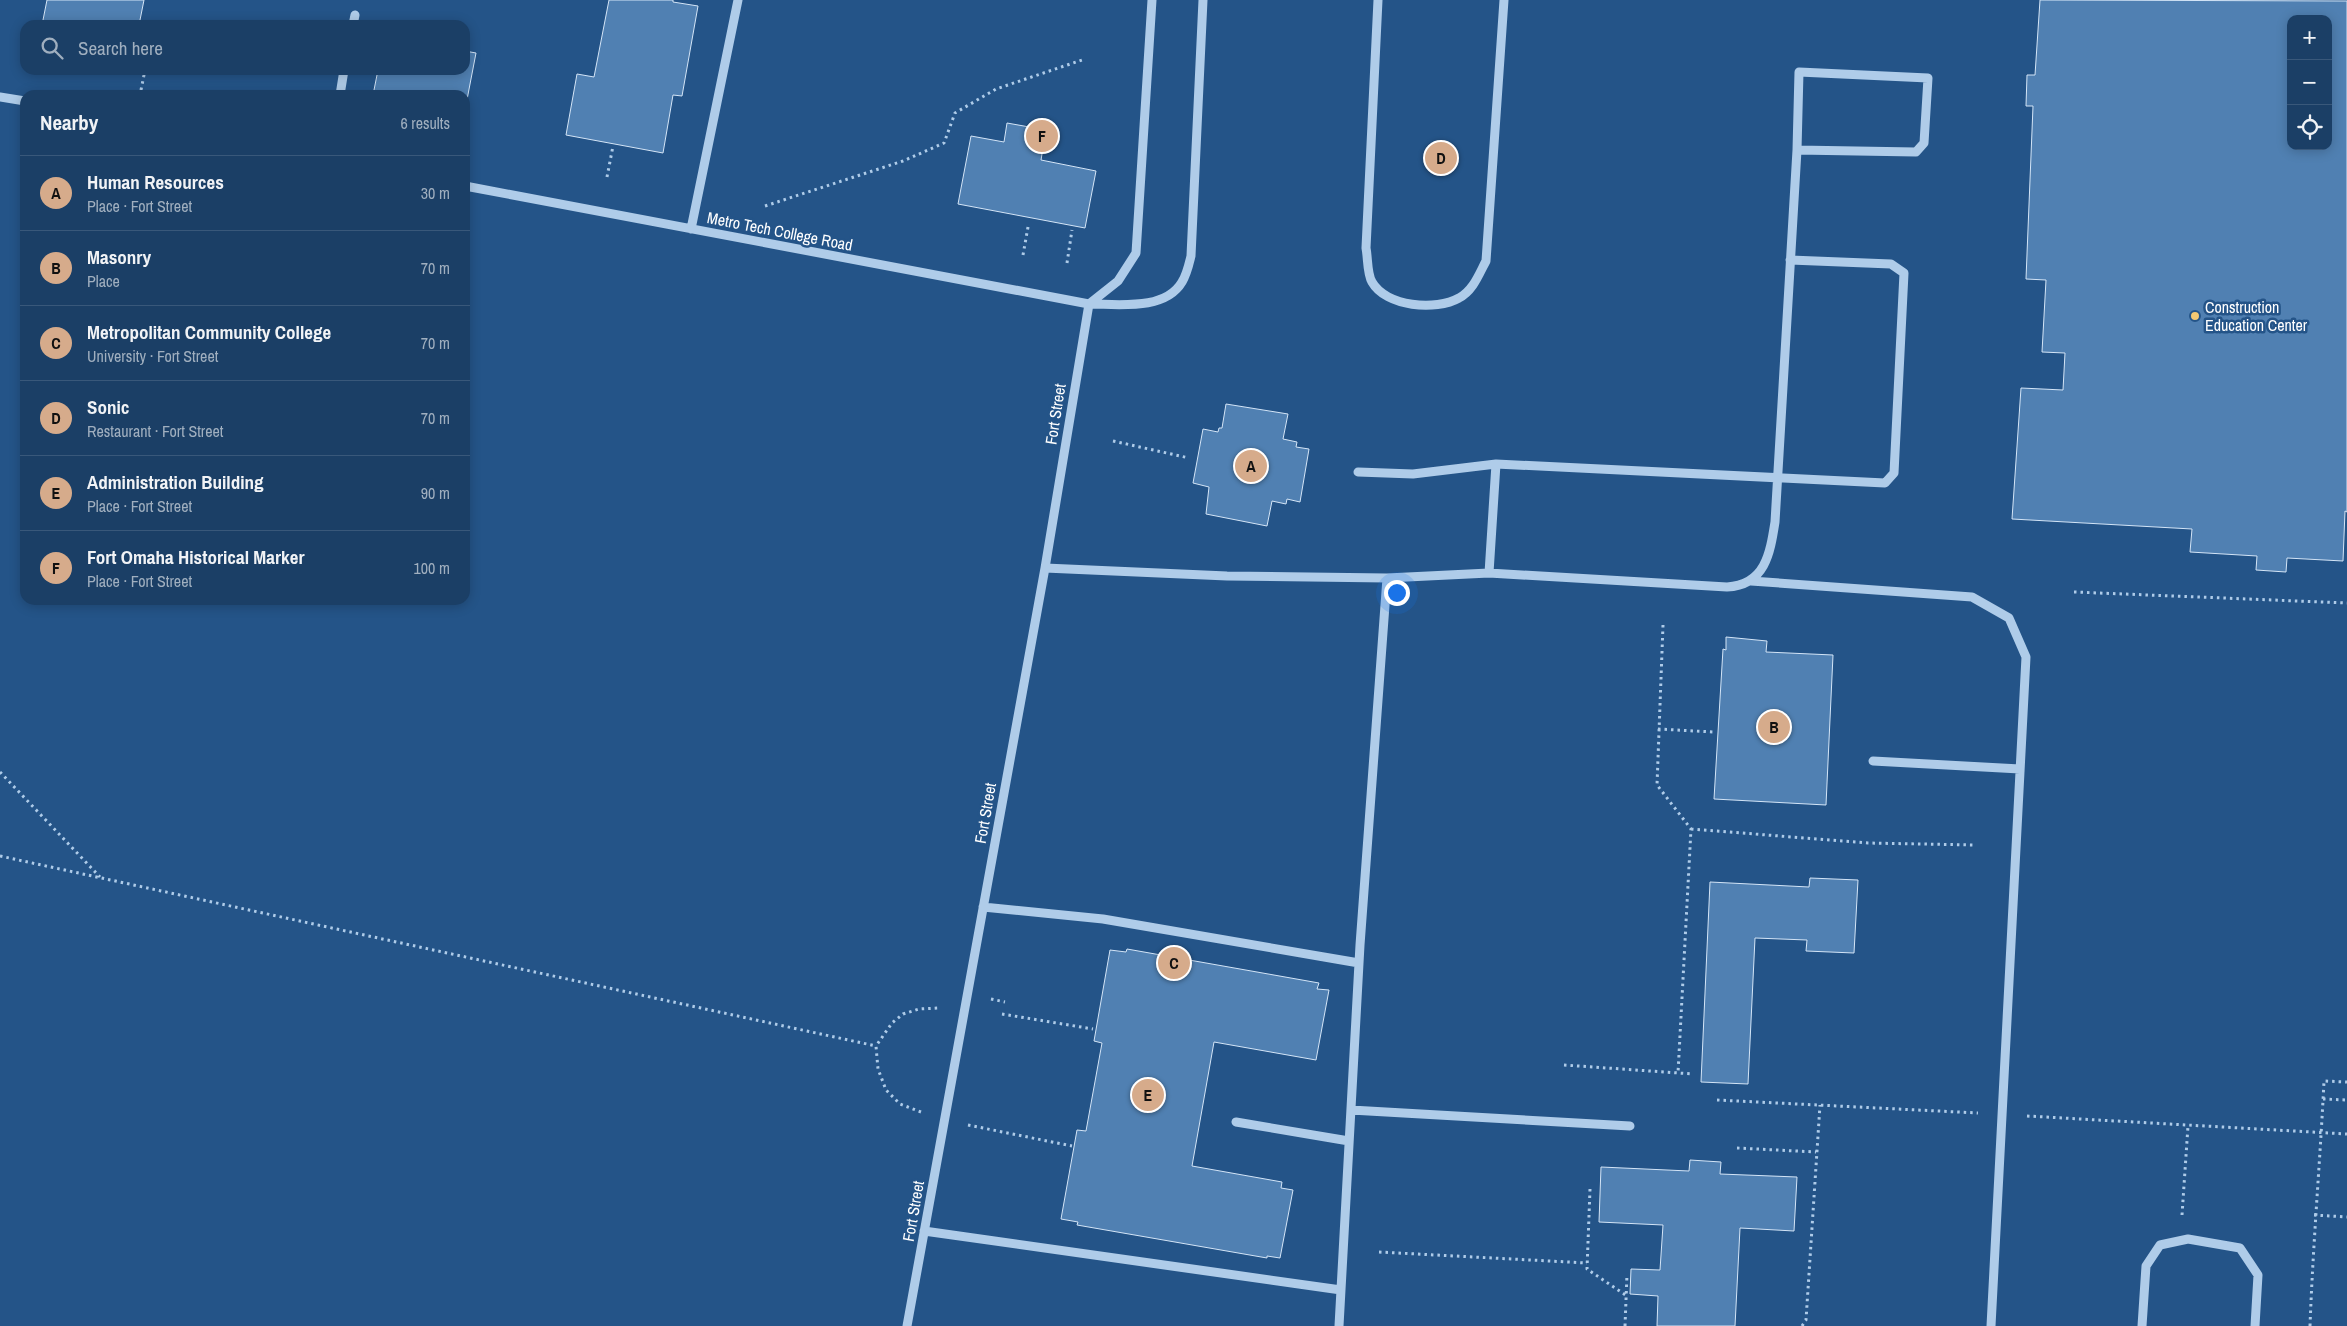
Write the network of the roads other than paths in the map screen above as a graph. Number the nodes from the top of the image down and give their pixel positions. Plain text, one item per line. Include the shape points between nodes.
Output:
1 (738, 0) edge
2 (1152, 0) edge
3 (1203, 0) edge
4 (1378, 0) edge
5 (1504, 0) edge
6 (355, 14) dead end
7 (354, 20) edge
8 (343, 75) edge
9 (341, 90) edge
10 (0, 97) edge
11 (20, 101) edge
12 (1797, 150) junction
13 (470, 187) edge
14 (691, 229) junction
15 (1790, 260) junction
16 (1089, 304) junction
17 (1496, 464) junction
18 (1358, 472) dead end
19 (1778, 478) junction
20 (1045, 568) junction
21 (1489, 573) junction
22 (1387, 578) junction
23 (1751, 581) junction
24 (1873, 761) dead end
25 (2020, 769) junction
26 (984, 907) junction
27 (1359, 963) junction
28 (1351, 1110) junction
29 (1236, 1122) dead end
30 (1630, 1126) dead end
31 (1349, 1141) junction
32 (924, 1231) junction
33 (1341, 1290) junction
34 (907, 1326) edge
35 (1339, 1326) edge
36 (1990, 1326) edge
37 (2142, 1326) edge
38 (2255, 1326) edge

1 - 14 street
2 - 16 street via 1136,253 1118,281
3 - 16 street via 1191,256 1182,282 1166,297 1140,304
4 - 5 street via 1366,248 1371,282 1387,298 1406,304 1438,305 1460,298 1473,286 1486,261
6 - 7 street
8 - 9 street
10 - 11 street
12 - 12 street via 1799,72 1928,78 1924,143 1916,152
12 - 15 street
13 - 14 street, Metro Tech College Road
14 - 16 street, Metro Tech College Road
15 - 19 street
15 - 19 street via 1892,264 1904,273 1894,473 1885,483
16 - 20 street, Fort Street
17 - 18 street via 1413,474
17 - 19 street
17 - 21 street
19 - 23 street via 1771,546 1766,562
20 - 22 street via 1227,576
20 - 26 street, Fort Street
21 - 22 street
21 - 23 street via 1727,587
22 - 27 street
23 - 25 street via 1972,597 2008,618 2026,657
24 - 25 street
25 - 36 street
26 - 27 street via 1103,918
26 - 32 street, Fort Street
27 - 28 street
28 - 30 street
28 - 31 street
29 - 31 street
31 - 33 street
32 - 33 street
32 - 34 street, Fort Street
33 - 35 street
37 - 38 street via 2146,1266 2160,1246 2188,1240 2240,1248 2258,1275

